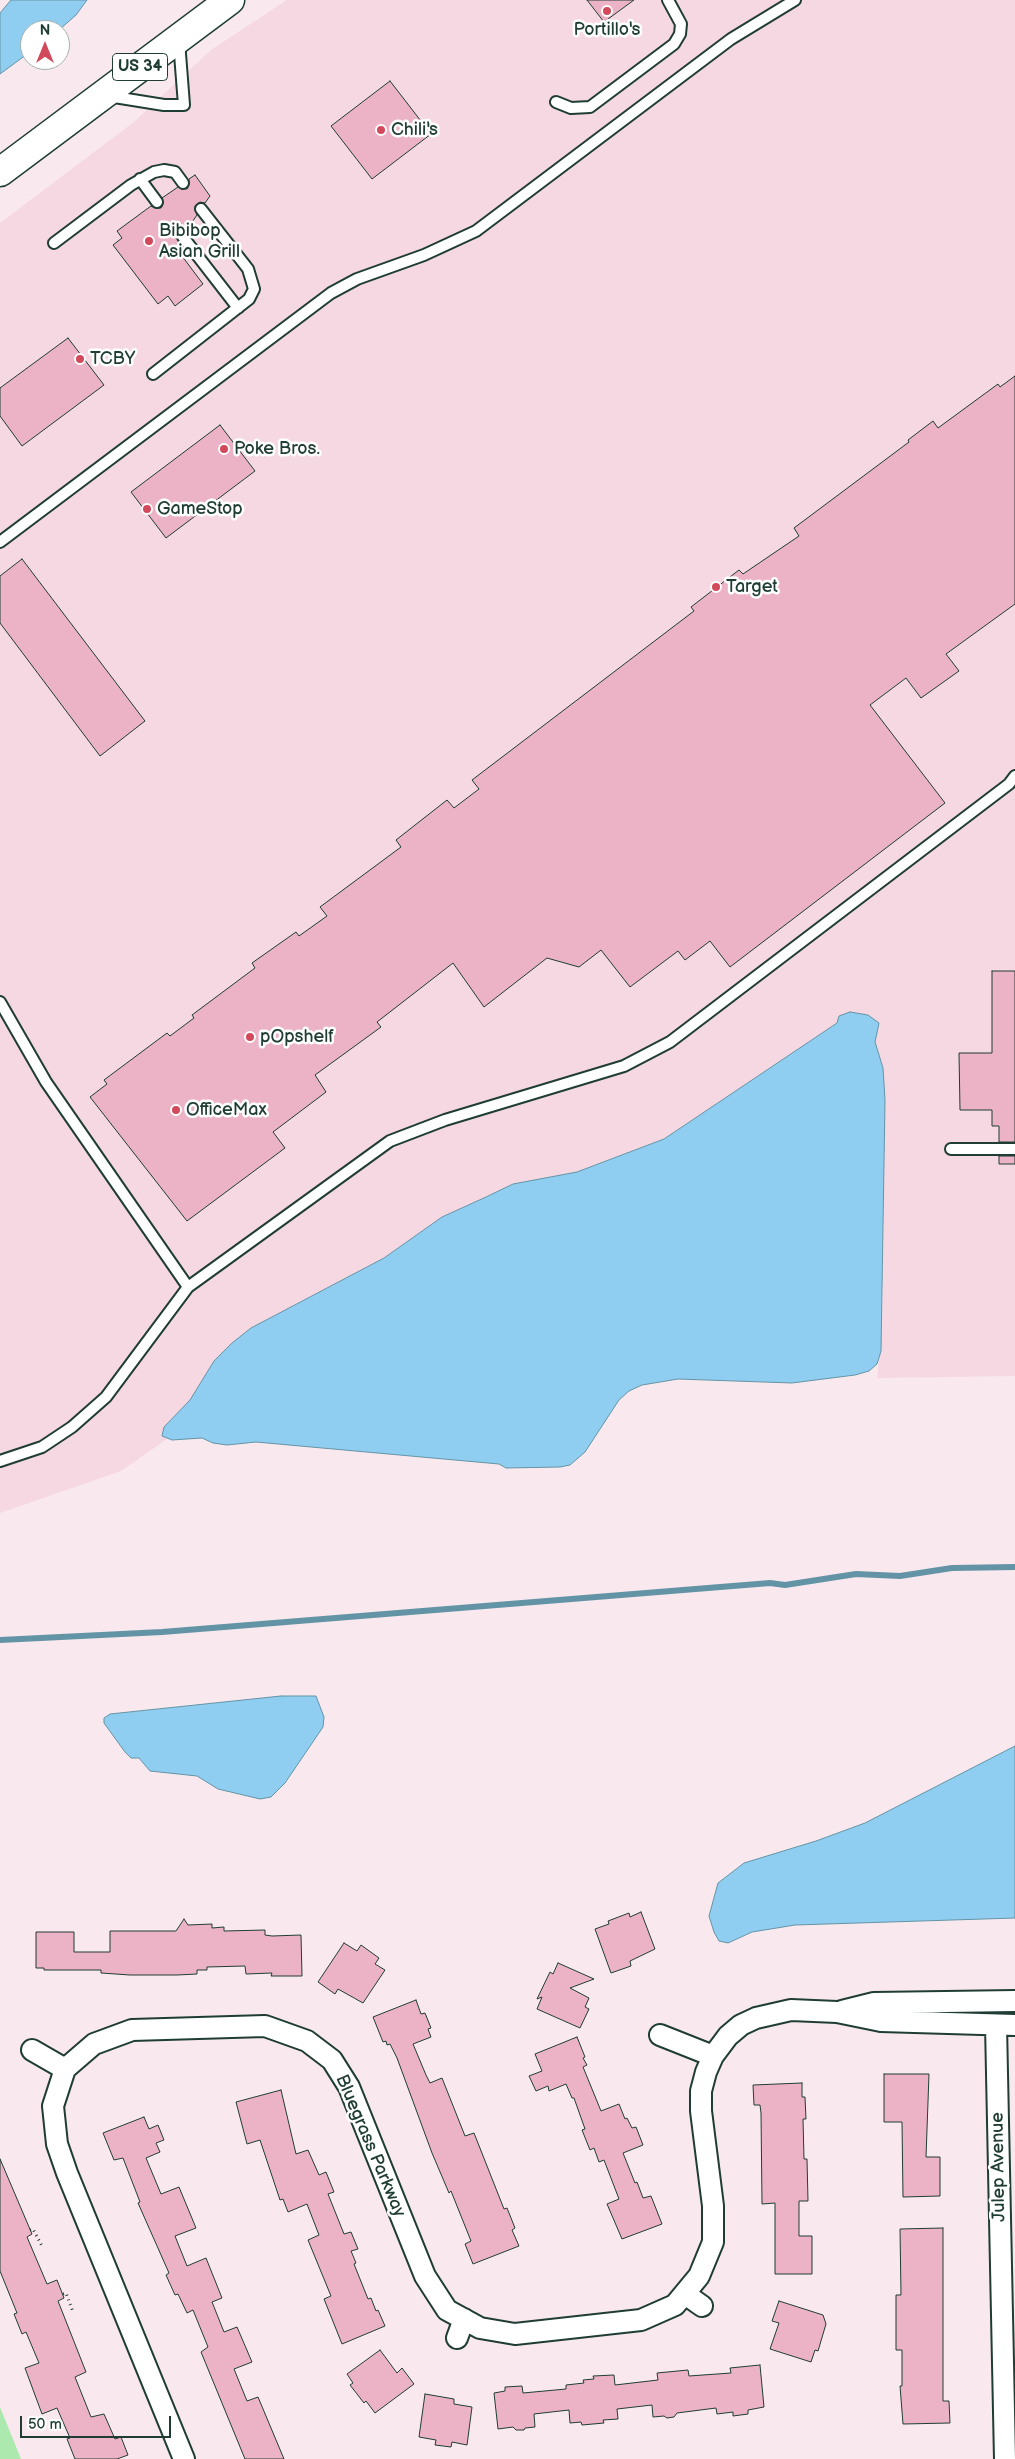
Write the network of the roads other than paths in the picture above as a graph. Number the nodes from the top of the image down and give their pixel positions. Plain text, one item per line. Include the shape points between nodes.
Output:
1 (230, 0) edge
2 (668, 0) edge
3 (789, 1) edge
4 (178, 39) junction
5 (102, 95) junction
6 (556, 102) dead end
7 (0, 172) edge
8 (140, 179) junction
9 (183, 183) dead end
10 (157, 202) dead end
11 (201, 209) dead end
12 (183, 237) dead end
13 (54, 243) dead end
14 (238, 308) junction
15 (153, 374) dead end
16 (0, 542) edge
17 (1015, 776) edge
18 (0, 1002) edge
19 (1015, 1149) edge
20 (951, 1150) dead end
21 (188, 1287) junction
22 (0, 1461) edge
23 (1015, 2001) edge
24 (837, 2012) junction
25 (1005, 2025) edge
26 (660, 2035) dead end
27 (32, 2050) dead end
28 (713, 2056) junction
29 (65, 2069) junction
30 (684, 2294) junction
31 (702, 2306) dead end
32 (184, 2459) edge
33 (1005, 2459) edge

1 - 4 main road, US 34
2 - 6 lane via 681,24 674,44 590,107 571,108
3 - 16 lane via 731,39 476,231 424,256 356,279 331,294
4 - 5 main road, US 34
4 - 5 lane via 184,105
5 - 7 main road, US 34
8 - 9 lane via 164,170 175,172
8 - 10 lane
8 - 13 lane
11 - 14 lane via 248,269 254,289 249,299
12 - 14 lane
14 - 15 lane
17 - 21 lane via 1009,784 670,1042 624,1066 454,1117 390,1141
18 - 21 lane via 46,1082
19 - 20 lane
21 - 22 lane via 106,1397 72,1427 42,1447
23 - 24 street, Bluegrass Parkway via 874,2003
24 - 25 street, Bluegrass Parkway via 881,2021
24 - 28 street, Bluegrass Parkway via 791,2010 756,2018 728,2036
25 - 33 street, Julep Avenue
26 - 28 street
27 - 29 street
28 - 30 street, Bluegrass Parkway via 701,2091 701,2111 713,2206 713,2242 699,2276
29 - 30 street, Bluegrass Parkway via 94,2044 132,2030 265,2026 307,2041 332,2060 349,2087 425,2276 460,2329 480,2328 515,2334 641,2320 675,2305
29 - 32 street via 53,2106 57,2144
30 - 31 street

